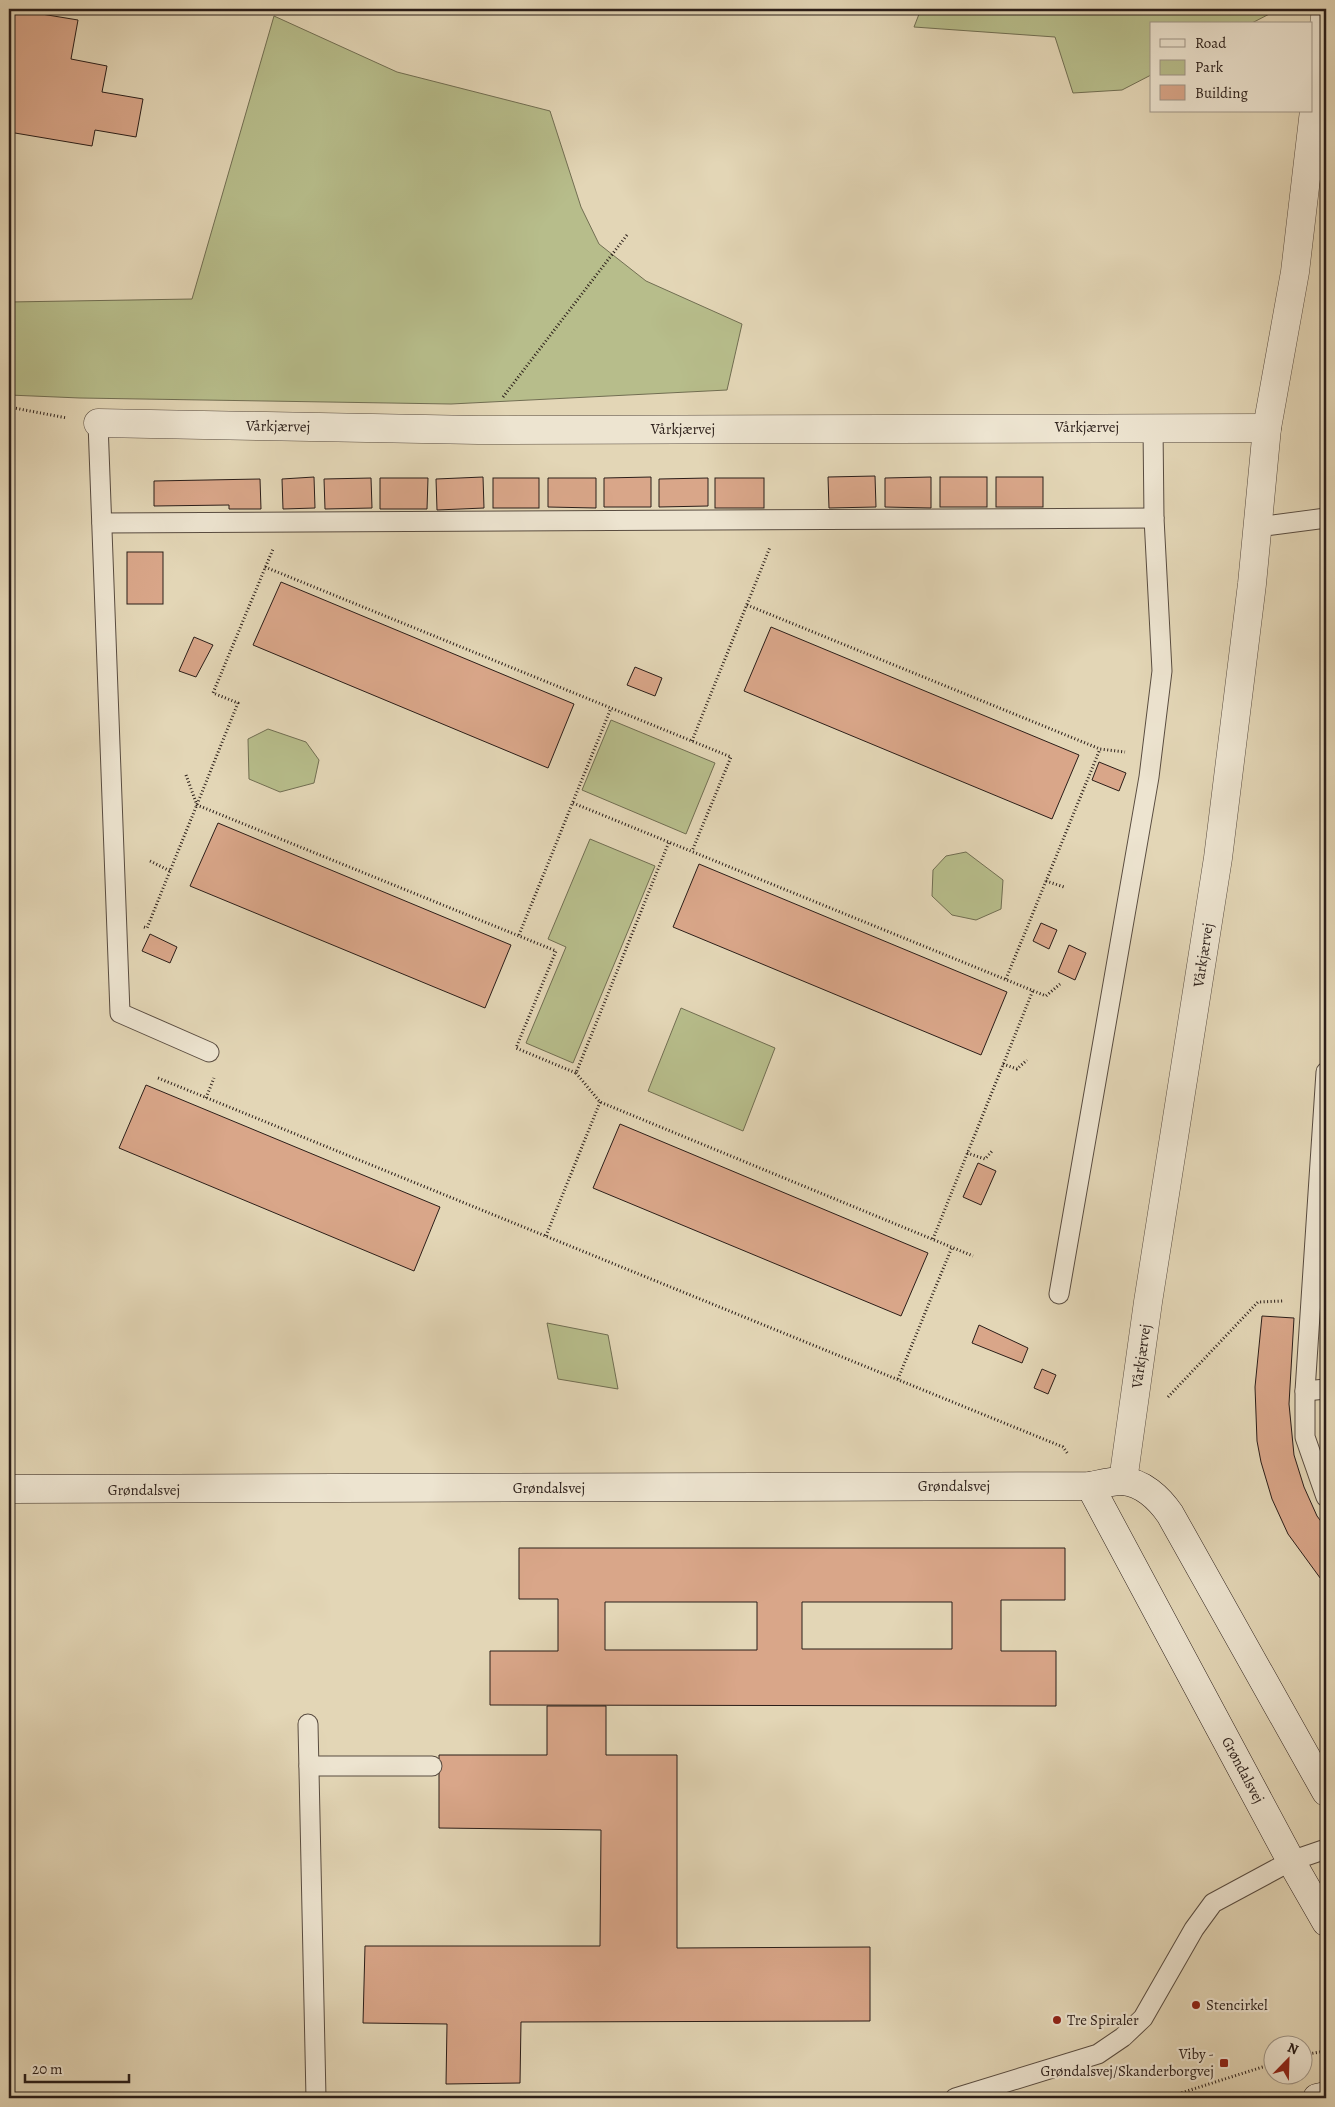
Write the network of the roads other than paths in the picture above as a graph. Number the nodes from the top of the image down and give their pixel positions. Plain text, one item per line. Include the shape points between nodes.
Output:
1 (1326, 9) edge
2 (98, 423) joint
3 (1153, 427) junction
4 (1267, 428) junction
5 (1154, 518) junction
6 (1326, 518) edge
7 (102, 523) junction
8 (1257, 527) junction
9 (209, 1052) dead end
10 (1326, 1072) edge
11 (1059, 1294) dead end
12 (1326, 1389) edge
13 (1305, 1392) junction
14 (1123, 1481) junction
15 (1090, 1486) junction
16 (9, 1489) edge
17 (1326, 1497) edge
18 (308, 1724) dead end
19 (309, 1766) junction
20 (432, 1766) dead end
21 (1326, 1792) edge
22 (1326, 1849) edge
23 (1291, 1861) junction
24 (1326, 1922) edge
25 (1326, 2096) edge
26 (316, 2098) edge
27 (955, 2098) edge
28 (1317, 2098) edge

1 - 4 street, Vårkjærvej via 1295,272
2 - 3 street, Vårkjærvej via 478,430
2 - 7 lane
3 - 4 street, Vårkjærvej
3 - 5 lane
4 - 8 street, Vårkjærvej
5 - 7 lane
5 - 11 lane via 1162,671 1152,756
6 - 8 lane
7 - 9 lane via 120,1013
8 - 14 street, Vårkjærvej via 1218,858
10 - 13 lane
12 - 13 lane
13 - 17 lane via 1305,1437
14 - 15 street, Grøndalsvej
14 - 21 street, Grøndalsvej via 1146,1489 1161,1501 1170,1514
15 - 16 street, Grøndalsvej
15 - 23 street, Grøndalsvej
18 - 19 lane
19 - 20 lane
19 - 26 lane
22 - 23 lane
23 - 24 street, Grøndalsvej
23 - 27 lane via 1213,1903 1194,1929 1143,2018 1123,2037 1098,2054
25 - 28 street

